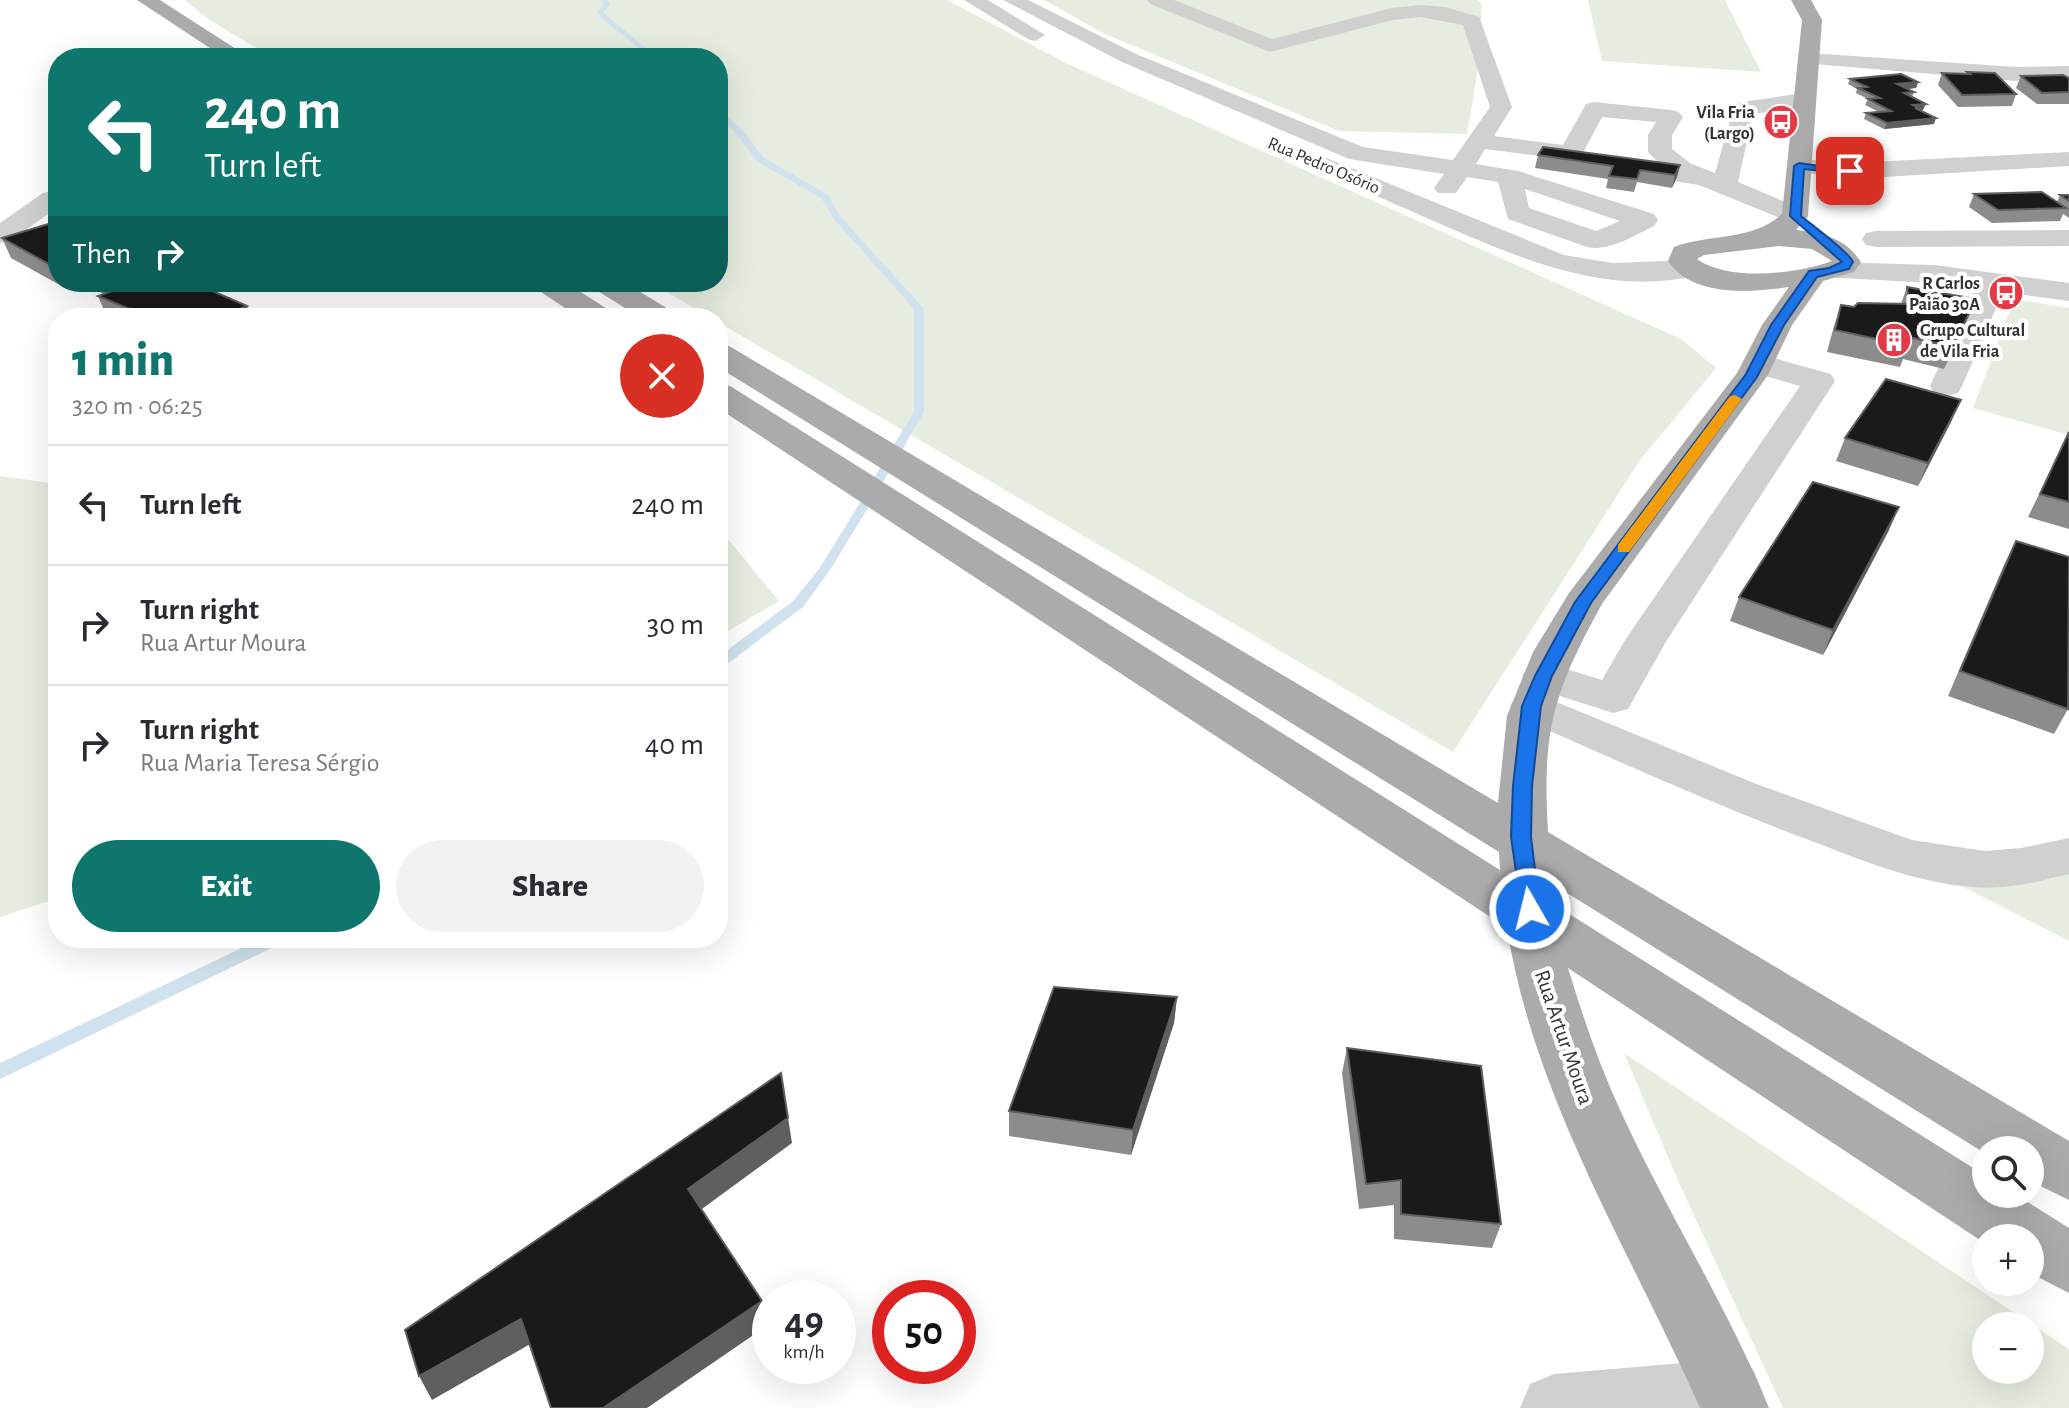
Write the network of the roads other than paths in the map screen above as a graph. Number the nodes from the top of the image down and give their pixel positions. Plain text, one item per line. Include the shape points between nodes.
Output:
1 (147, 0) edge
2 (974, 0) edge
3 (1013, 0) edge
4 (1157, 0) edge
5 (1801, 0) edge
6 (1340, 4) dead end
7 (1379, 18) junction
8 (1294, 22) dead end
9 (1322, 32) junction
10 (1810, 47) junction
11 (223, 48) edge
12 (2069, 72) edge
13 (1804, 100) junction
14 (1743, 108) junction
15 (1671, 117) junction
16 (1479, 141) junction
17 (1571, 153) junction
18 (2069, 159) edge
19 (1799, 166) junction
20 (1458, 168) junction
21 (1509, 176) dead end
22 (1714, 182) junction
23 (48, 202) edge
24 (1796, 205) junction
25 (1434, 211) junction
26 (0, 235) edge
27 (2014, 238) junction
28 (2069, 238) edge
29 (1876, 239) dead end
30 (1744, 242) junction
31 (1827, 260) junction
32 (1690, 269) junction
33 (1726, 281) junction
34 (1993, 281) junction
35 (2060, 291) edge
36 (561, 292) edge
37 (619, 292) edge
38 (585, 308) edge
39 (646, 308) edge
40 (1777, 325) junction
41 (728, 359) edge
42 (1759, 364) junction
43 (1946, 386) dead end
44 (728, 399) edge
45 (1534, 707) junction
46 (2069, 856) edge
47 (2069, 1173) edge
48 (2008, 1224) edge
49 (2044, 1247) edge
50 (2069, 1263) edge
51 (1732, 1401) edge
52 (1554, 1408) edge

1 - 11 main road
2 - 25 street, Rua Pedro Osório via 1067,52
3 - 20 street via 1116,52 1358,154
4 - 9 street via 1270,46
5 - 10 main road via 1812,20
6 - 7 street
7 - 9 street
7 - 16 street via 1421,11 1472,21 1501,107
8 - 9 street
10 - 12 street via 1936,70
10 - 13 main road
13 - 14 street
13 - 19 main road
14 - 15 street
14 - 22 street
15 - 17 street via 1594,109
15 - 22 street via 1660,135 1660,152
16 - 17 street
16 - 20 street
17 - 22 street via 1568,158
18 - 19 street via 1850,171
19 - 24 main road
20 - 21 street
20 - 25 street
22 - 24 street
23 - 26 street
24 - 30 main road via 1776,230
24 - 31 main road
25 - 32 street, Rua Pedro Osório via 1569,267 1622,273
27 - 28 street
27 - 29 street
27 - 35 street
30 - 31 main road via 1791,238
30 - 32 main road via 1690,250 1682,257
31 - 33 main road via 1744,282
31 - 34 street
31 - 40 main road, Rua Artur Moura
32 - 33 main road
33 - 40 main road via 1756,299
34 - 35 street
34 - 43 street
36 - 38 main road
37 - 39 main road
40 - 42 main road, Rua Artur Moura
41 - 47 main road
42 - 45 main road, Rua Artur Moura via 1583,602
42 - 45 street via 1819,381 1646,640 1613,699
44 - 48 main road
45 - 46 street via 1728,791 1885,850 1976,869 2027,867
45 - 51 main road, Rua Artur Moura via 1521,837 1537,951 1555,1021 1583,1097
49 - 50 main road
51 - 52 street

